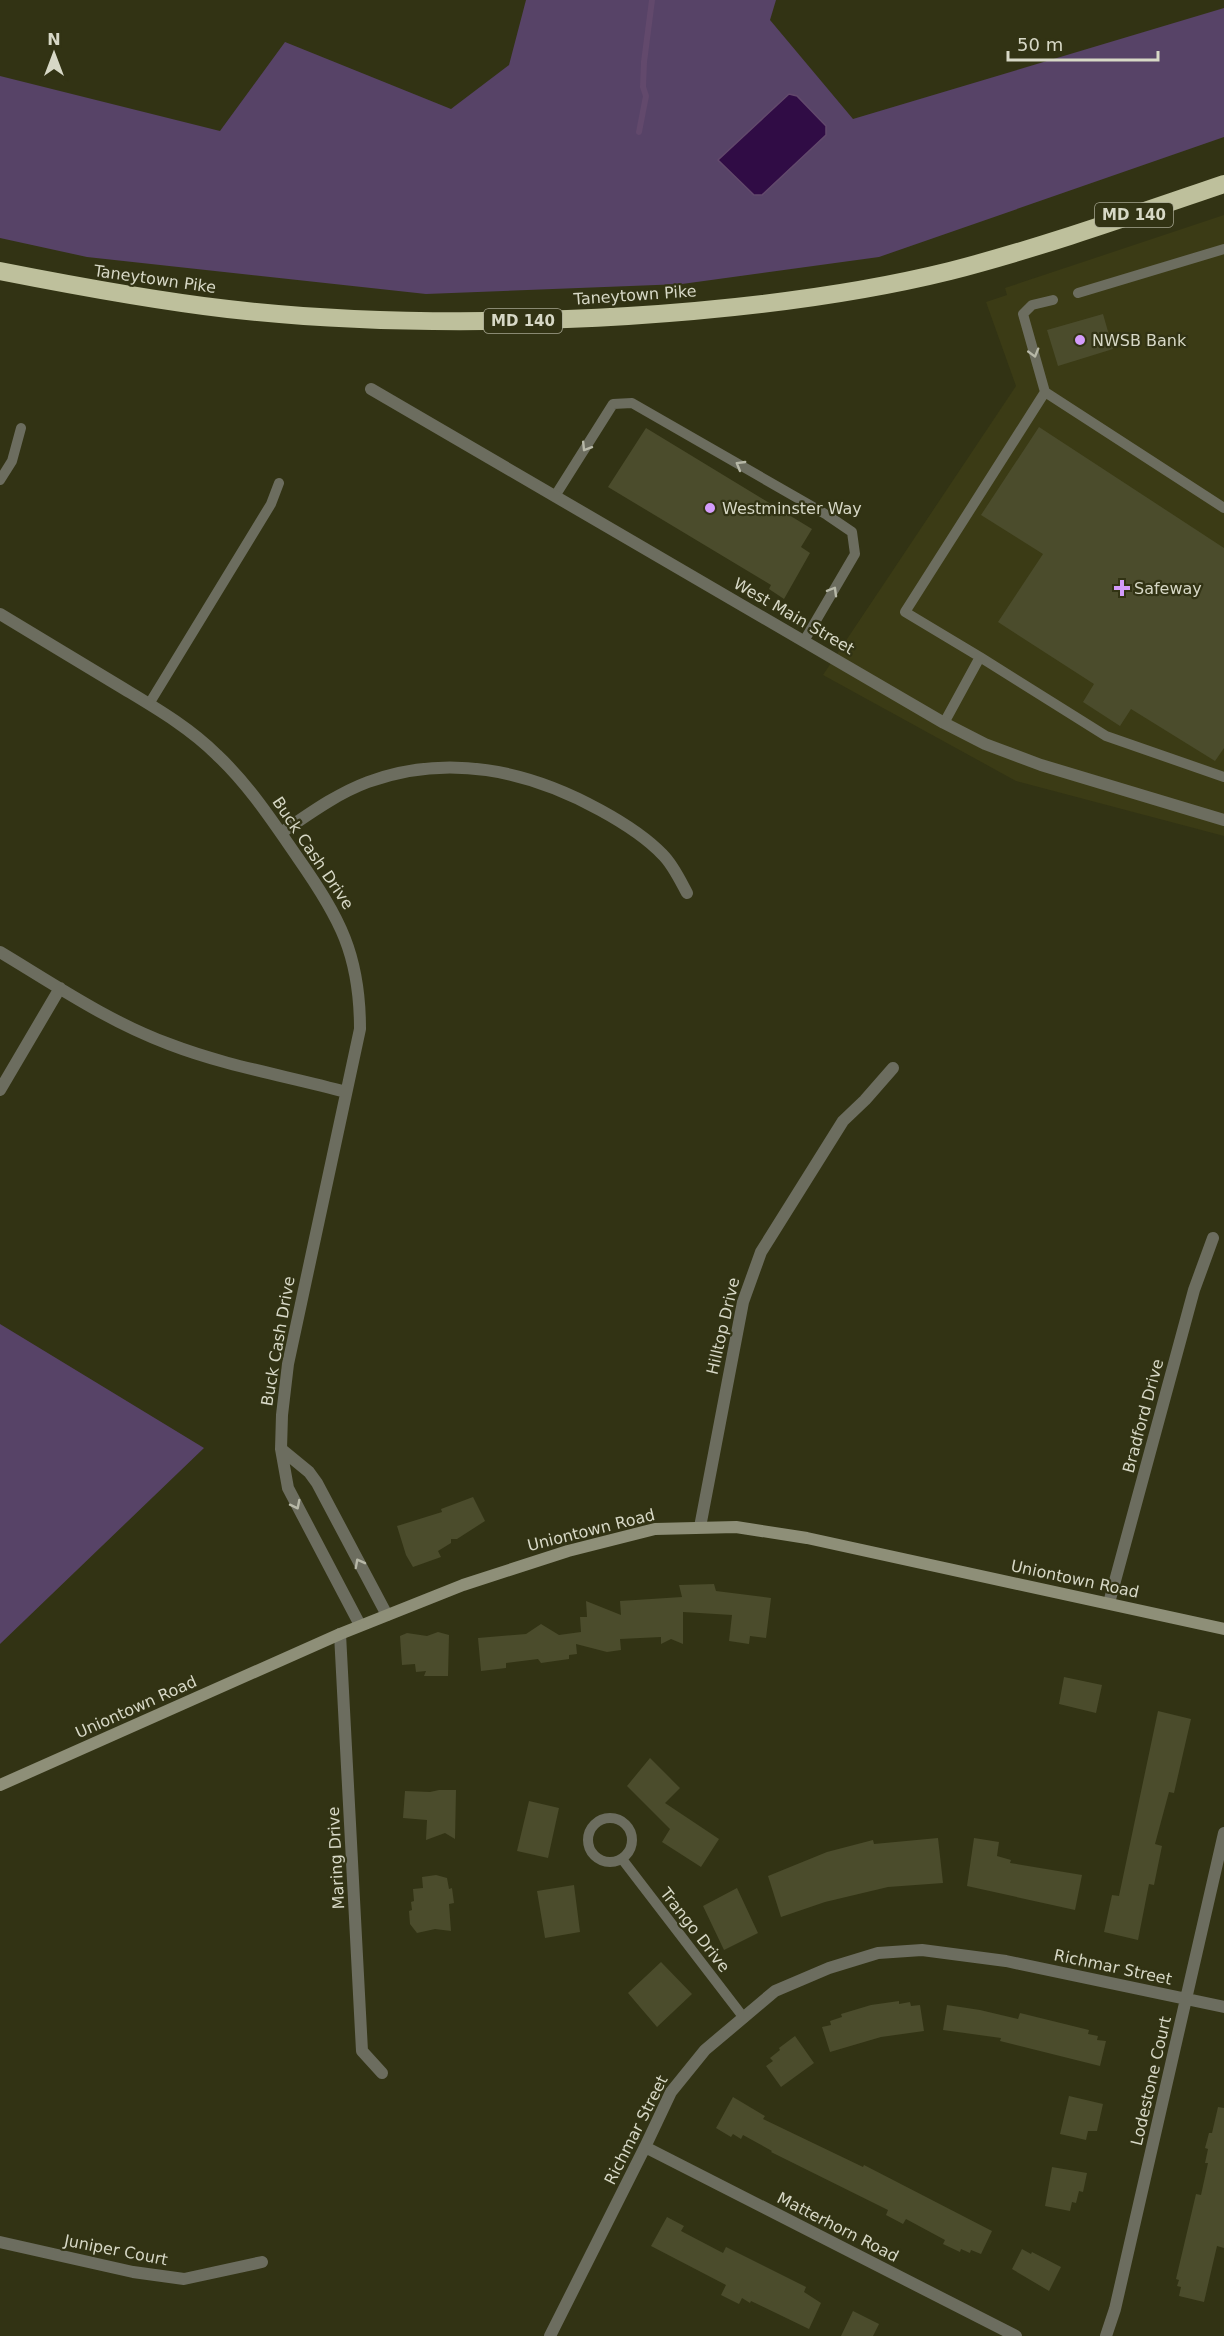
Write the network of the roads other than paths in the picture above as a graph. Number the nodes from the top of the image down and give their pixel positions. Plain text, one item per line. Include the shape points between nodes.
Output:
1 (1224, 184) edge
2 (1224, 249) edge
3 (1212, 254) junction
4 (1224, 262) edge
5 (0, 271) edge
6 (1078, 293) dead end
7 (1053, 300) dead end
8 (371, 389) dead end
9 (1045, 392) junction
10 (21, 428) dead end
11 (0, 480) edge
12 (279, 483) dead end
13 (555, 496) junction
14 (1224, 508) edge
15 (0, 614) edge
16 (804, 641) junction
17 (980, 657) junction
18 (148, 704) junction
19 (944, 723) junction
20 (1224, 777) edge
21 (1224, 820) edge
22 (281, 833) junction
23 (687, 893) dead end
24 (0, 952) edge
25 (60, 988) junction
26 (893, 1068) dead end
27 (0, 1090) edge
28 (346, 1092) junction
29 (1213, 1238) dead end
30 (281, 1449) junction
31 (700, 1527) junction
32 (1109, 1603) junction
33 (387, 1615) junction
34 (360, 1625) junction
35 (1224, 1629) edge
36 (340, 1634) junction
37 (0, 1785) edge
38 (1224, 1833) edge
39 (622, 1859) junction
40 (1187, 1999) junction
41 (1224, 2007) edge
42 (744, 2018) junction
43 (382, 2073) dead end
44 (645, 2148) junction
45 (0, 2242) edge
46 (262, 2262) dead end
47 (550, 2336) edge
48 (1017, 2336) edge
49 (1106, 2336) edge

1 - 5 highway, Taneytown Pike / MD 140 via 948,271 864,289 677,313 542,321 313,316 100,291
2 - 3 lane
3 - 4 lane
3 - 6 lane
7 -> 9 lane via 1032,305 1023,314
8 - 13 street, West Main Street
9 - 14 lane
9 - 17 lane via 905,612
10 - 11 lane via 12,461
12 - 18 lane via 271,504
13 - 16 street, West Main Street
16 -> 13 lane via 855,554 852,532 827,515 632,403 613,404
15 - 18 street, Buck Cash Drive
16 - 19 street, West Main Street
17 - 19 lane
17 - 20 lane via 1106,736
18 - 22 street, Buck Cash Drive via 216,753
19 - 21 street, West Main Street via 1041,765
22 - 23 street via 341,794 368,782 416,770 500,771 561,789 623,823 665,856
22 - 28 street, Buck Cash Drive via 321,889 350,948 357,978 360,1029
24 - 25 street
25 - 27 street
25 - 28 street via 166,1043 202,1056
26 - 31 street, Hilltop Drive via 843,1121 761,1252 743,1302
28 - 30 street, Buck Cash Drive via 288,1364
29 - 32 street, Bradford Drive via 1194,1290
33 -> 30 street via 317,1483
30 -> 34 street, Buck Cash Drive via 288,1488
31 - 32 main road, Uniontown Road via 736,1527 807,1538
31 - 33 main road, Uniontown Road via 656,1530 568,1551
32 - 35 main road, Uniontown Road
33 - 34 main road, Uniontown Road
34 - 36 main road, Uniontown Road
36 - 37 main road, Uniontown Road
36 - 43 street, Maring Drive via 362,2051
38 - 40 street, Lodestone Court
39 - 39 lane via 633,1841 628,1828 610,1818 596,1824 589,1836 591,1850 601,1860
39 - 42 lane, Trango Drive
40 - 41 street, Richmar Street
40 - 42 street, Richmar Street via 1006,1961 922,1950 878,1953 829,1968 775,1991
40 - 49 street, Lodestone Court
42 - 44 street, Richmar Street via 705,2050 671,2092
44 - 47 street, Richmar Street
44 - 48 street, Matterhorn Road
45 - 46 street, Juniper Court via 133,2272 184,2279

